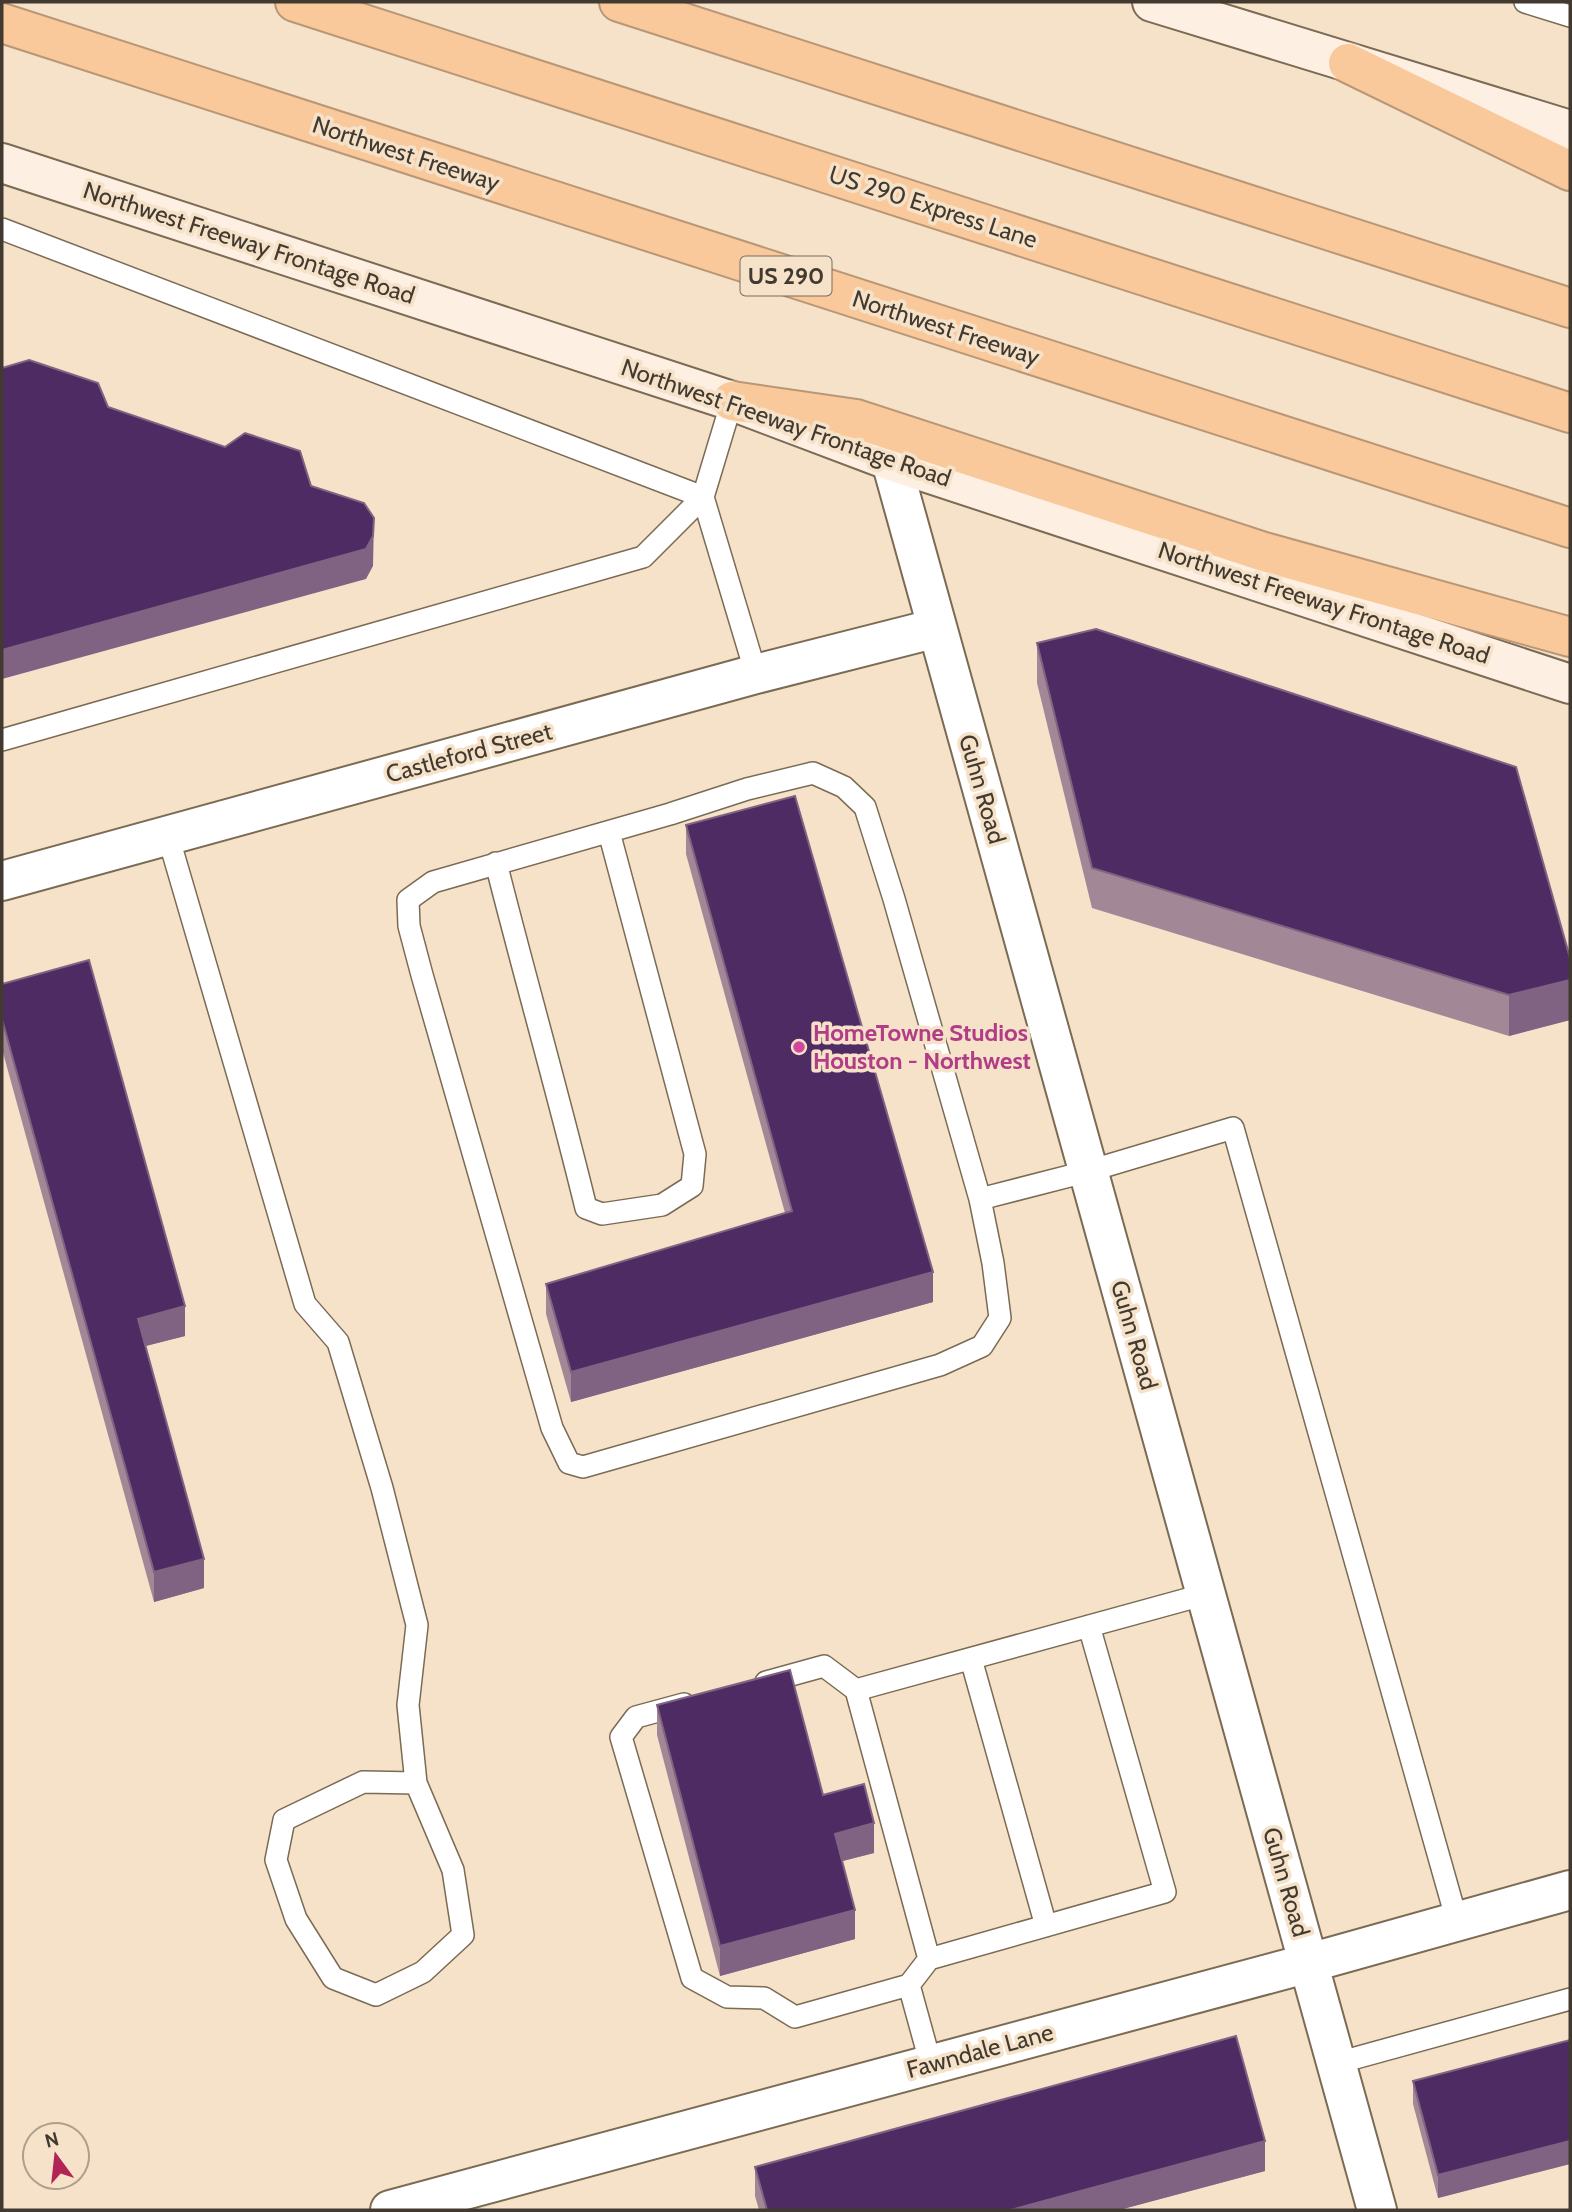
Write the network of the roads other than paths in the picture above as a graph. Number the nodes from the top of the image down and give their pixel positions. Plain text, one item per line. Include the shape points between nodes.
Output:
1 (295, 2) edge
2 (619, 2) edge
3 (1152, 2) edge
4 (1525, 2) edge
5 (1570, 16) edge
6 (2, 23) edge
7 (1349, 62) junction
8 (1570, 130) edge
9 (2, 163) edge
10 (1570, 172) edge
11 (2, 229) edge
12 (1570, 308) edge
13 (732, 401) junction
14 (1570, 413) edge
15 (891, 461) junction
16 (704, 497) junction
17 (1570, 528) edge
18 (937, 628) junction
19 (1570, 638) edge
20 (756, 674) junction
21 (1570, 684) edge
22 (2, 740) edge
23 (609, 832) junction
24 (168, 836) junction
25 (496, 863) junction
26 (2, 881) edge
27 (1088, 1171) junction
28 (980, 1199) junction
29 (1206, 1594) junction
30 (1089, 1626) junction
31 (971, 1659) junction
32 (743, 1688) edge
33 (856, 1690) junction
34 (703, 1699) edge
35 (416, 1783) junction
36 (1570, 1889) edge
37 (1457, 1921) junction
38 (1046, 1926) junction
39 (929, 1959) junction
40 (1309, 1962) junction
41 (909, 1985) junction
42 (1570, 1999) edge
43 (1337, 2063) junction
44 (931, 2065) junction
45 (390, 2210) edge
46 (1377, 2210) edge

1 - 14 highway, US 290 Express Lane
2 - 12 highway
3 - 7 main road
4 - 5 lane
6 - 17 highway, Northwest Freeway / US 290
7 - 8 main road
7 - 10 highway
9 - 13 main road, Northwest Freeway Frontage Road
11 - 16 lane
13 - 15 main road, Northwest Freeway Frontage Road
13 - 16 lane
13 - 19 highway via 856,419 1264,552
15 - 18 street, Guhn Road
15 - 21 main road, Northwest Freeway Frontage Road
16 - 20 lane
16 - 22 lane via 643,557
18 - 20 street, Castleford Street
18 - 27 street, Guhn Road
20 - 24 street, Castleford Street
23 - 25 lane
23 - 25 lane via 695,1154 692,1186 662,1205 602,1214 586,1208
23 - 28 lane via 813,773 844,787 865,807
24 - 26 street, Castleford Street
24 - 35 lane via 305,1304 338,1342 382,1488 417,1625 408,1705
25 - 28 lane via 433,882 408,901 409,926 548,1415 569,1463 583,1467 940,1365 982,1346 1000,1318
27 - 28 lane
27 - 29 street, Guhn Road
27 - 37 lane via 1233,1128
29 - 30 lane
29 - 40 street, Guhn Road
30 - 31 lane
30 - 38 lane via 1165,1892
31 - 33 lane
31 - 38 lane
32 - 33 lane via 824,1666
33 - 39 lane
34 - 41 lane via 636,1717 621,1737 692,1978 727,1997 764,1998 795,2017
35 - 35 lane via 363,1782 284,1820 276,1860 296,1919 333,1978 376,1994 422,1972 463,1935 453,1870
36 - 37 street, Fawndale Lane
37 - 40 street, Fawndale Lane
38 - 39 lane
39 - 41 lane
40 - 43 street, Guhn Road
40 - 44 street, Fawndale Lane
41 - 44 lane
42 - 43 lane
43 - 46 street, Guhn Road
44 - 45 street, Fawndale Lane

